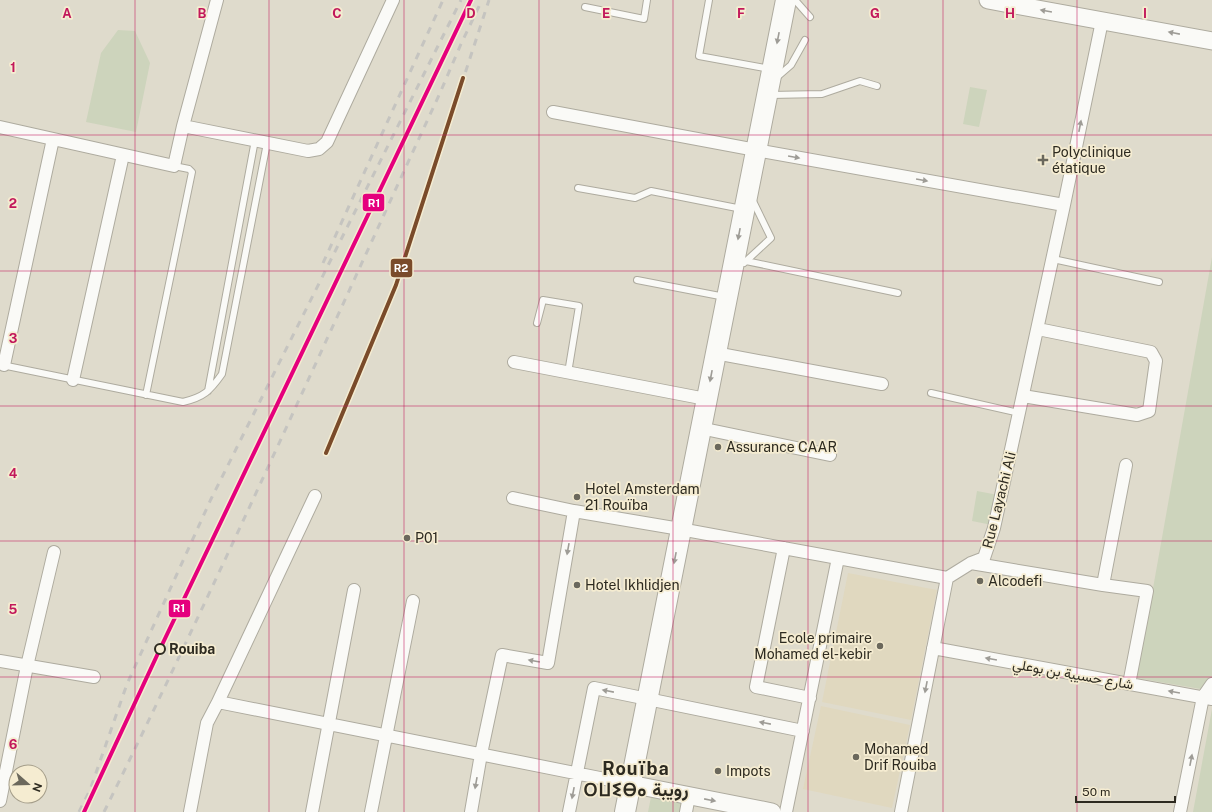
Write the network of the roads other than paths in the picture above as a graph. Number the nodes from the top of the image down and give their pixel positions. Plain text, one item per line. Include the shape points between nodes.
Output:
1 (217, 0) edge
2 (393, 0) edge
3 (647, 0) edge
4 (709, 0) edge
5 (786, 0) edge
6 (795, 0) edge
7 (988, 0) edge
8 (585, 7) dead end
9 (810, 17) dead end
10 (1102, 21) junction
11 (805, 40) dead end
12 (1212, 41) edge
13 (769, 83) junction
14 (877, 86) dead end
15 (553, 112) dead end
16 (183, 126) junction
17 (0, 127) edge
18 (53, 139) junction
19 (261, 141) junction
20 (756, 150) junction
21 (123, 155) junction
22 (174, 166) junction
23 (578, 188) dead end
24 (746, 200) junction
25 (1064, 205) junction
26 (1053, 259) junction
27 (746, 261) junction
28 (730, 277) junction
29 (637, 280) dead end
30 (1159, 282) dead end
31 (898, 293) dead end
32 (726, 297) junction
33 (537, 323) dead end
34 (1038, 329) junction
35 (715, 353) junction
36 (514, 362) dead end
37 (2, 365) edge
38 (568, 373) junction
39 (73, 380) junction
40 (882, 384) dead end
41 (208, 391) junction
42 (931, 393) dead end
43 (146, 395) junction
44 (1023, 396) junction
45 (706, 399) junction
46 (1019, 413) junction
47 (700, 428) junction
48 (830, 454) dead end
49 (1126, 465) dead end
50 (315, 496) dead end
51 (513, 498) dead end
52 (574, 511) junction
53 (680, 529) junction
54 (784, 548) junction
55 (54, 552) dead end
56 (838, 558) junction
57 (971, 563) junction
58 (947, 578) junction
59 (1103, 585) junction
60 (354, 590) dead end
61 (413, 601) dead end
62 (933, 648) junction
63 (0, 661) edge
64 (27, 666) junction
65 (94, 677) dead end
66 (1129, 684) junction
67 (1212, 684) edge
68 (810, 698) junction
69 (1207, 698) edge
70 (647, 699) junction
71 (218, 702) junction
72 (329, 724) junction
73 (803, 731) junction
74 (386, 736) junction
75 (481, 754) junction
76 (576, 773) junction
77 (630, 784) junction
78 (0, 801) edge
79 (687, 804) edge
80 (190, 812) edge
81 (312, 812) edge
82 (371, 812) edge
83 (471, 812) edge
84 (569, 812) edge
85 (625, 812) edge
86 (772, 812) edge
87 (786, 812) edge
88 (901, 812) edge
89 (1180, 812) edge

1 - 16 street
2 - 19 street via 327,142 319,149 308,151
3 - 8 lane via 644,19
4 - 13 lane via 698,56
5 -> 13 highway
6 - 9 lane
10 -> 7 main road
12 -> 10 main road
25 -> 10 street, Rue Layachi Ali
11 - 13 lane via 791,65
13 - 14 lane via 822,94 860,81
13 - 20 highway
15 - 20 street
16 - 19 street
16 - 22 street
17 - 18 street
18 - 21 street
18 - 37 street
19 - 41 lane
19 - 41 lane via 222,374
20 - 24 highway
20 -> 25 street
21 - 22 street
21 - 39 street
22 - 43 lane via 192,172
23 - 24 lane via 635,198 652,191
24 - 27 lane via 771,238
24 -> 28 highway
25 - 26 street, Rue Layachi Ali
26 - 30 lane
26 - 34 street, Rue Layachi Ali
27 - 28 lane
27 - 31 lane
28 - 32 highway
29 - 32 lane
32 - 35 highway
33 - 38 lane via 543,300 579,306
34 - 44 street, Rue Layachi Ali
34 - 44 street via 1151,352 1156,361 1149,411 1137,415
35 - 40 street
35 -> 45 highway
36 - 38 street
37 - 39 lane
38 - 45 street
39 - 43 lane
41 - 43 lane via 198,398 183,402
42 - 46 lane
44 - 46 street, Rue Layachi Ali
45 - 47 highway
46 - 57 street, Rue Layachi Ali via 994,528 984,558
47 - 48 street
47 - 53 highway
49 - 59 street
50 - 71 street
51 - 52 street
52 - 53 street
52 -> 75 street via 548,663 502,655
53 - 54 street
53 -> 70 highway
54 - 56 street
54 - 68 street via 756,687
55 - 64 street
56 - 58 street
56 - 68 street
57 - 58 street, Rue Layachi Ali
57 - 59 street
58 - 62 street
59 - 66 street via 1147,591
60 - 72 street
61 - 74 street
66 -> 62 street, شارع حسيبة بن بوعلي
62 -> 88 street
63 - 64 street
64 - 65 street
64 - 78 street
69 -> 66 street, شارع حسيبة بن بوعلي
67 - 69 street
68 - 73 street
89 -> 69 street
73 -> 70 street
70 -> 76 street via 594,688
70 - 77 highway
71 - 72 street
71 - 80 street via 207,723
72 - 74 street
72 - 81 street
73 - 87 street
74 - 75 street
74 - 82 street
75 - 76 street
75 -> 83 street
76 - 77 street
76 -> 84 street
77 - 79 main road
77 - 85 highway
79 -> 86 main road

